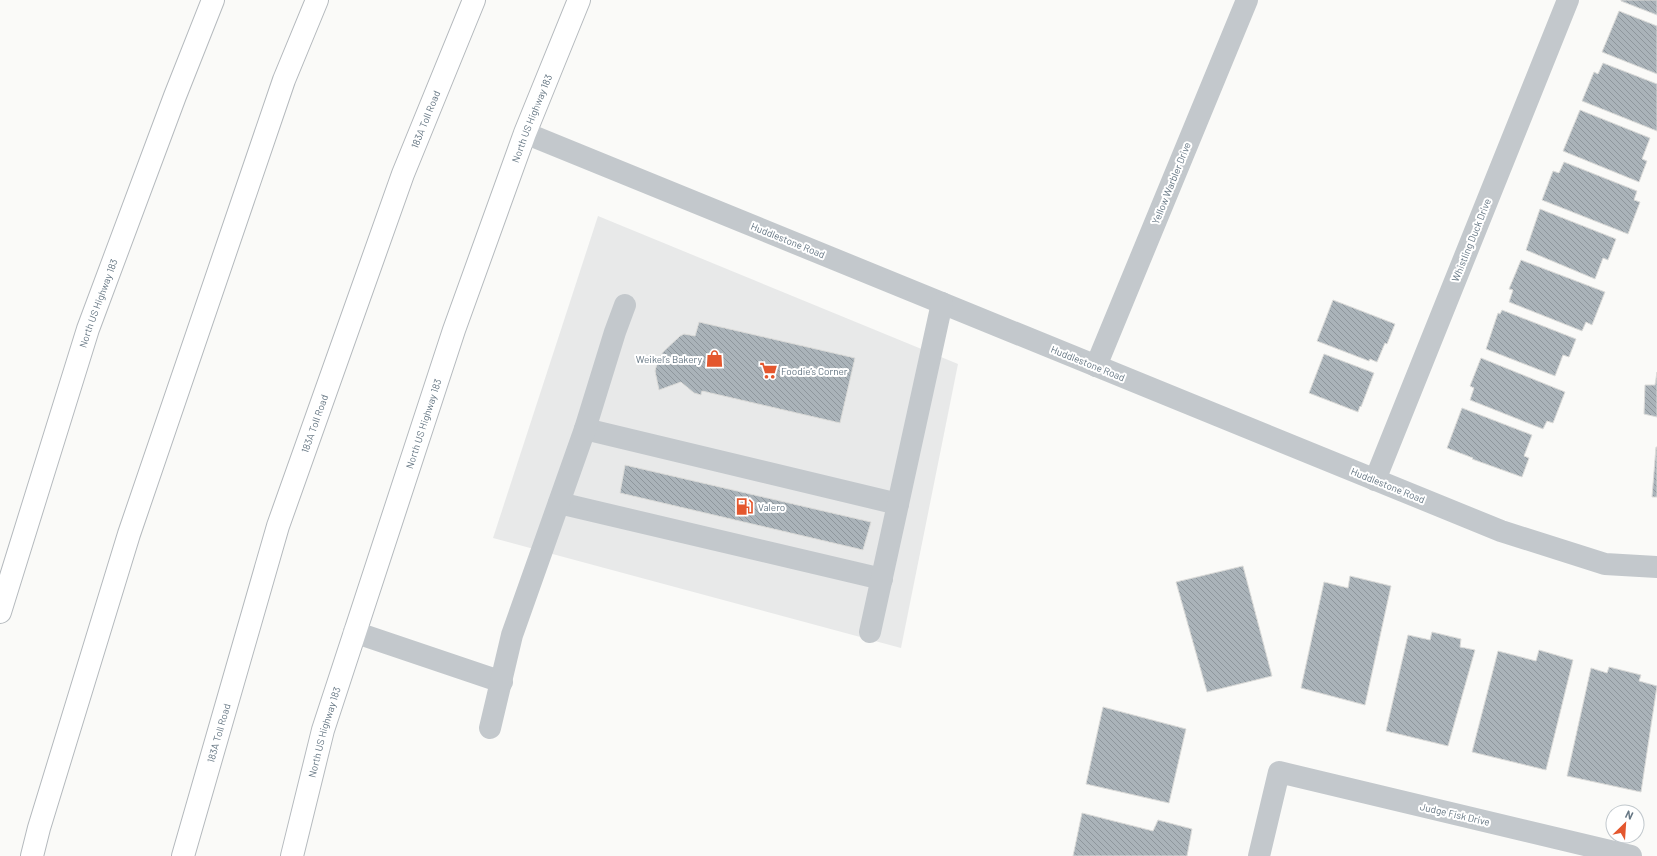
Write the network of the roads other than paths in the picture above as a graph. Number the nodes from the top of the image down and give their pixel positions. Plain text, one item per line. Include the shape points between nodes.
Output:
1 (213, 0) edge
2 (317, 0) edge
3 (474, 0) edge
4 (579, 0) edge
5 (1247, 0) edge
6 (1568, 0) edge
7 (525, 134) junction
8 (942, 303) junction
9 (625, 304) dead end
10 (1096, 366) junction
11 (585, 429) junction
12 (1375, 480) junction
13 (559, 503) junction
14 (898, 504) junction
15 (1657, 567) edge
16 (882, 580) junction
17 (0, 612) edge
18 (354, 632) junction
19 (870, 632) dead end
20 (502, 682) junction
21 (490, 728) dead end
22 (32, 856) edge
23 (183, 856) edge
24 (292, 856) edge
25 (1258, 856) edge
26 (1631, 856) edge

1 - 17 main road, North US Highway 183 via 174,96 88,329
2 - 22 main road via 284,80 129,534
3 - 23 main road, 183A Toll Road via 403,174 278,526
4 - 7 main road, North US Highway 183
5 - 10 street, Yellow Warbler Drive
6 - 12 street, Whistling Duck Drive
7 - 8 street, Huddlestone Road
7 - 18 main road, North US Highway 183 via 454,330
8 - 10 street, Huddlestone Road
8 - 14 street
9 - 11 street
10 - 12 street, Huddlestone Road
11 - 13 street
11 - 14 street
12 - 15 street, Huddlestone Road via 1500,531 1605,564
13 - 16 street
13 - 20 street via 512,635
14 - 16 street
16 - 19 street
18 - 20 street
18 - 24 main road, North US Highway 183 via 323,730
20 - 21 street
25 - 26 street, Judge Fisk Drive via 1279,772

